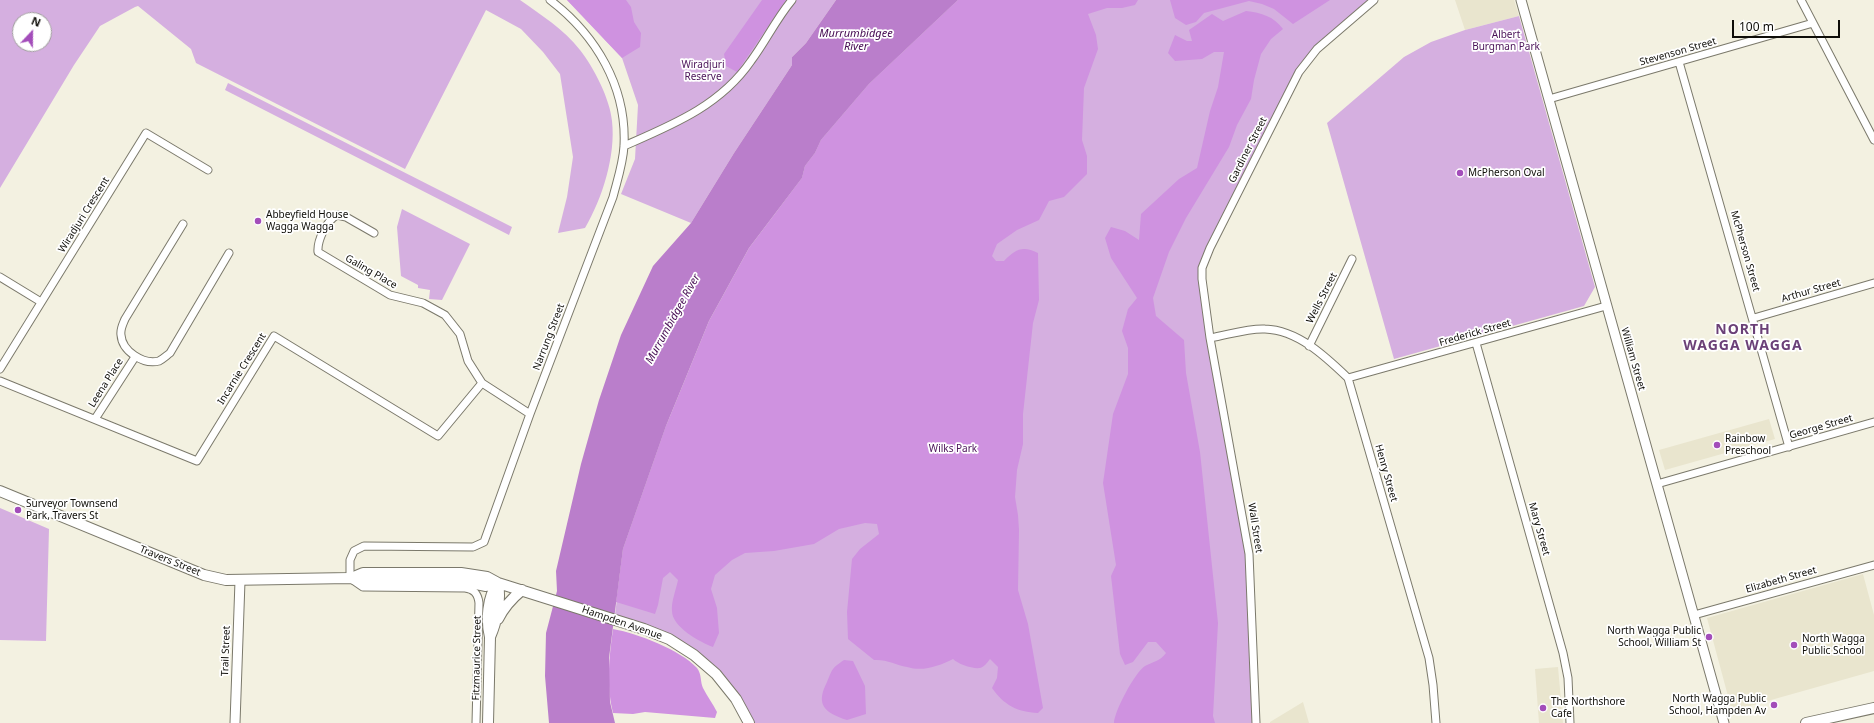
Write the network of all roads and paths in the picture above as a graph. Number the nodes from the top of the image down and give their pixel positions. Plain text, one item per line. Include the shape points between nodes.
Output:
1 (550, 0) edge
2 (792, 0) edge
3 (1374, 0) edge
4 (1521, 0) edge
5 (1801, 0) edge
6 (1812, 23) junction
7 (1679, 62) junction
8 (1549, 99) junction
9 (1874, 140) edge
10 (624, 146) junction
11 (208, 170) dead end
12 (183, 224) dead end
13 (374, 233) dead end
14 (229, 253) dead end
15 (1352, 259) dead end
16 (0, 277) edge
17 (1874, 284) edge
18 (41, 302) junction
19 (1606, 306) junction
20 (1754, 318) junction
21 (1210, 338) junction
22 (1476, 343) junction
23 (1309, 346) junction
24 (135, 357) junction
25 (0, 369) edge
26 (1348, 378) junction
27 (0, 381) edge
28 (482, 383) junction
29 (530, 414) junction
30 (95, 419) junction
31 (1874, 422) edge
32 (1789, 447) junction
33 (1657, 484) junction
34 (0, 491) edge
35 (1874, 564) edge
36 (350, 578) junction
37 (240, 581) junction
38 (498, 583) junction
39 (526, 592) junction
40 (477, 594) joint
41 (1694, 615) junction
42 (494, 626) junction
43 (490, 637) junction
44 (1874, 708) edge
45 (235, 723) edge
46 (476, 723) edge
47 (488, 723) edge
48 (750, 723) edge
49 (1256, 723) edge
50 (1436, 723) edge
51 (1570, 723) edge
52 (1724, 723) edge
53 (1806, 723) edge

1 - 10 street, Narrung Street via 588,36 605,62 622,116
2 - 10 street via 752,61 726,91 673,125
3 - 21 street, Gardiner Street via 1317,50 1299,72 1210,248 1202,268 1202,279
4 - 8 street, William Street
5 - 6 street
6 - 7 street, Stevenson Street
6 - 9 street
7 - 8 street, Stevenson Street
7 - 20 street, McPherson Street
8 - 19 street, William Street
10 - 29 street, Narrung Street via 613,197
11 - 18 street, Wiradjuri Crescent via 146,133
12 - 24 street via 121,327 122,340
13 - 28 street, Galing Place via 346,217 337,216 331,220 317,244 318,252 390,295 423,304 445,315 460,334 468,361
14 - 24 street via 170,353 164,358 152,361
15 - 23 street, Wells Street
16 - 18 street
17 - 20 street, Arthur Street
18 - 25 street, Wiradjuri Crescent
19 - 22 street, Frederick Street
19 - 33 street, William Street
20 - 32 street, McPherson Street
21 - 23 street via 1263,329 1282,332
21 - 49 street, Wall Street via 1249,554
22 - 26 street, Frederick Street
22 - 51 street, Mary Street via 1565,659
23 - 26 street via 1323,354
24 - 30 street, Leena Place
26 - 50 street, Henry Street via 1429,658
27 - 30 street, Incarnie Crescent
28 - 29 street
28 - 30 street, Incarnie Crescent via 438,436 274,336 197,461
29 - 36 street, Narrung Street via 484,542 472,546 364,546 352,553
31 - 32 street, George Street
32 - 33 street, George Street
33 - 41 street, William Street
34 - 37 main road, Travers Street via 204,575
35 - 41 street, Elizabeth Street
36 - 37 main road, Travers Street
36 - 38 main road, Travers Street via 363,574 461,573 487,577
36 - 40 street, Travers Street via 363,587 465,588
37 - 45 street, Trail Street
38 - 39 main road, Travers Street
38 - 42 main road, Fitzmaurice Street via 500,592
38 - 43 main road, Fitzmaurice Street via 492,590 487,625
39 - 42 main road via 512,598
39 - 48 main road, Hampden Avenue via 657,633 694,655 728,686
40 - 46 street, Fitzmaurice Street via 479,603
41 - 52 street, William Street
42 - 43 main road, Fitzmaurice Street
43 - 47 main road, Fitzmaurice Street
44 - 53 main road

